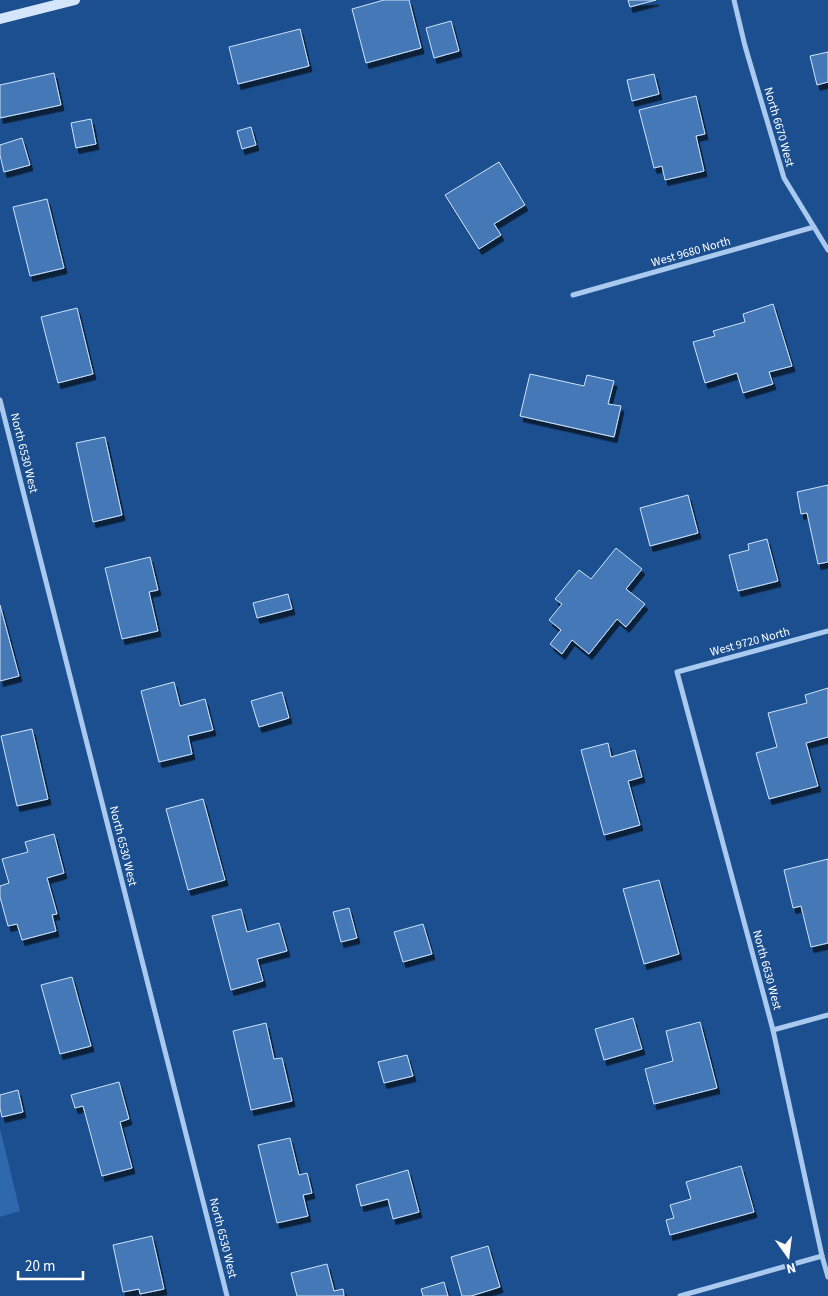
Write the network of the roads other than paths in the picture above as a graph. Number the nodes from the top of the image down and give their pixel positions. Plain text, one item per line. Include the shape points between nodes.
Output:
1 (75, 0) edge
2 (734, 0) edge
3 (0, 20) edge
4 (814, 227) junction
5 (828, 250) edge
6 (574, 295) dead end
7 (0, 400) edge
8 (828, 631) edge
9 (677, 672) joint
10 (828, 1015) edge
11 (773, 1030) junction
12 (822, 1256) junction
13 (828, 1277) edge
14 (227, 1296) edge
15 (680, 1296) edge

1 - 3 street
2 - 4 street, North 6670 West via 784,178
4 - 5 street, North 6670 West
4 - 6 street, West 9680 North
7 - 14 street, North 6530 West
8 - 9 street, West 9720 North
9 - 11 street, North 6630 West
10 - 11 street
11 - 12 street, North 6630 West
12 - 13 street, North 6630 West
12 - 15 street

